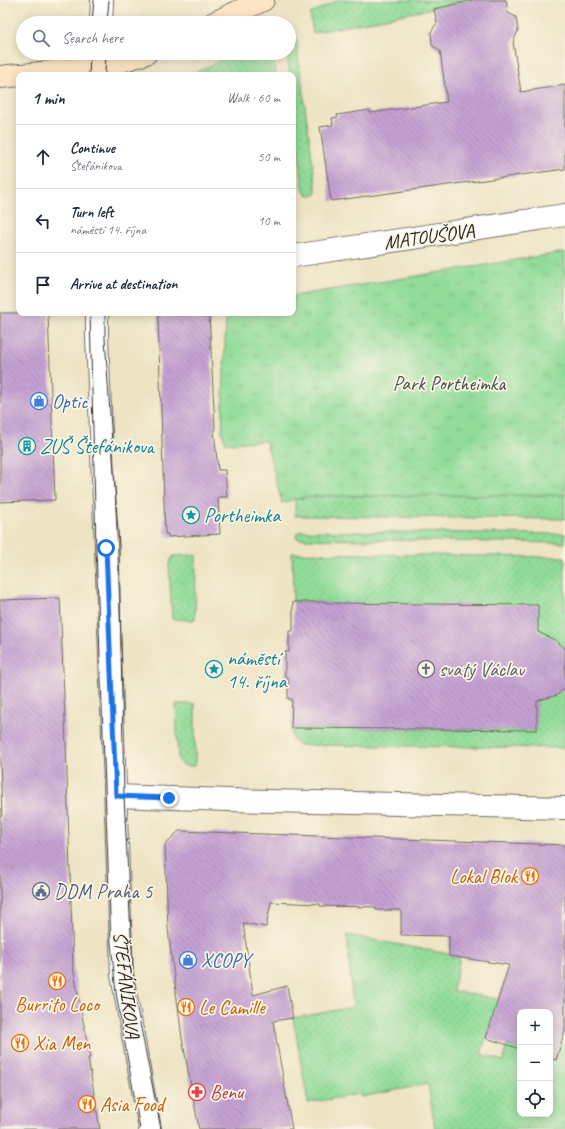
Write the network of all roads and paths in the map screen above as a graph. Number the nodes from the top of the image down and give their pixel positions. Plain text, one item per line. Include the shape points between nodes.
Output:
1 (102, 0) edge
2 (263, 0) edge
3 (101, 16) edge
4 (229, 16) edge
5 (124, 60) edge
6 (99, 65) edge
7 (46, 72) edge
8 (16, 75) edge
9 (0, 77) edge
10 (565, 215) edge
11 (296, 256) edge
12 (98, 316) edge
13 (116, 796) junction
14 (565, 808) edge
15 (150, 1129) edge

1 - 3 street
2 - 4 main road
5 - 6 main road via 106,66
6 - 7 main road
8 - 9 main road
10 - 11 street, MATOUŠOVA
12 - 13 street, ŠTEFÁNIKOVA
13 - 14 street
13 - 15 street, ŠTEFÁNIKOVA via 122,975

